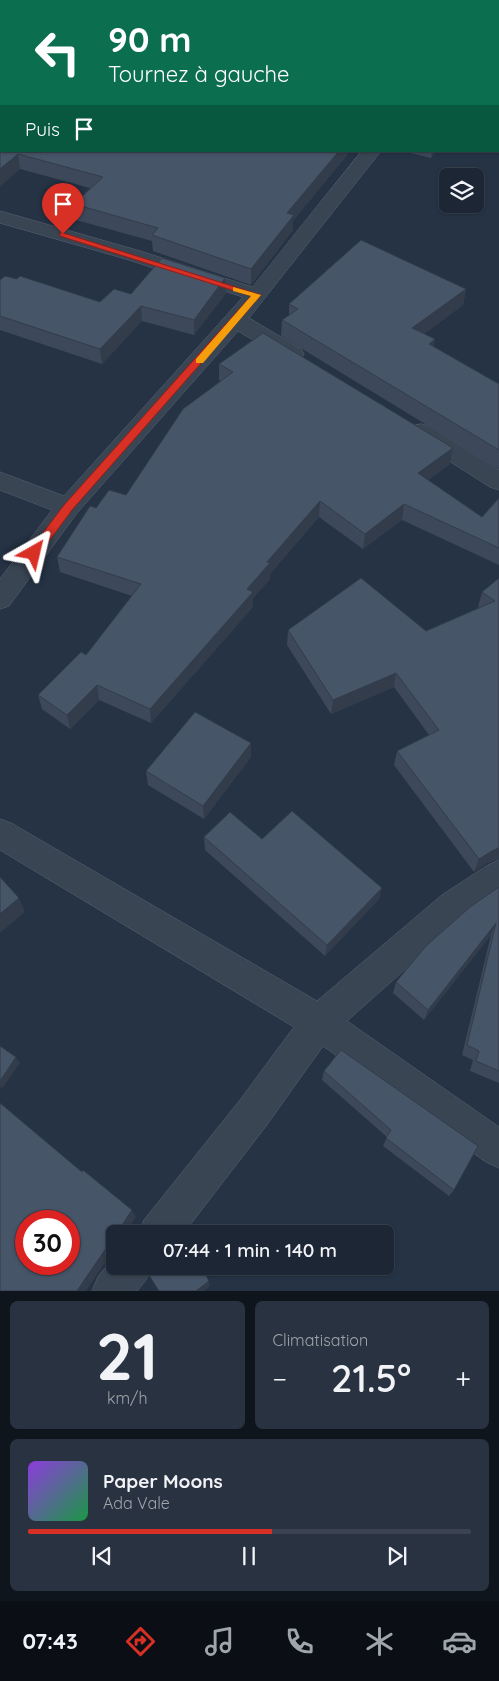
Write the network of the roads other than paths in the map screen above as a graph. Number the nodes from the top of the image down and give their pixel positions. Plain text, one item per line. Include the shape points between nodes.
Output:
1 (371, 152) edge
2 (0, 216) edge
3 (257, 295) junction
4 (236, 320) junction
5 (312, 366) edge
6 (404, 422) edge
7 (0, 481) edge
8 (499, 481) edge
9 (68, 507) junction
10 (0, 599) edge
11 (0, 833) edge
12 (499, 875) edge
13 (319, 1022) junction
14 (499, 1149) edge
15 (165, 1225) edge
16 (125, 1275) edge
17 (112, 1291) edge

1 - 3 street
2 - 3 street
3 - 4 street
4 - 5 street
4 - 9 street
6 - 8 street
7 - 9 street
9 - 10 street
11 - 13 street
12 - 13 street via 453,906
13 - 14 street
13 - 15 street via 254,1113
16 - 17 street

